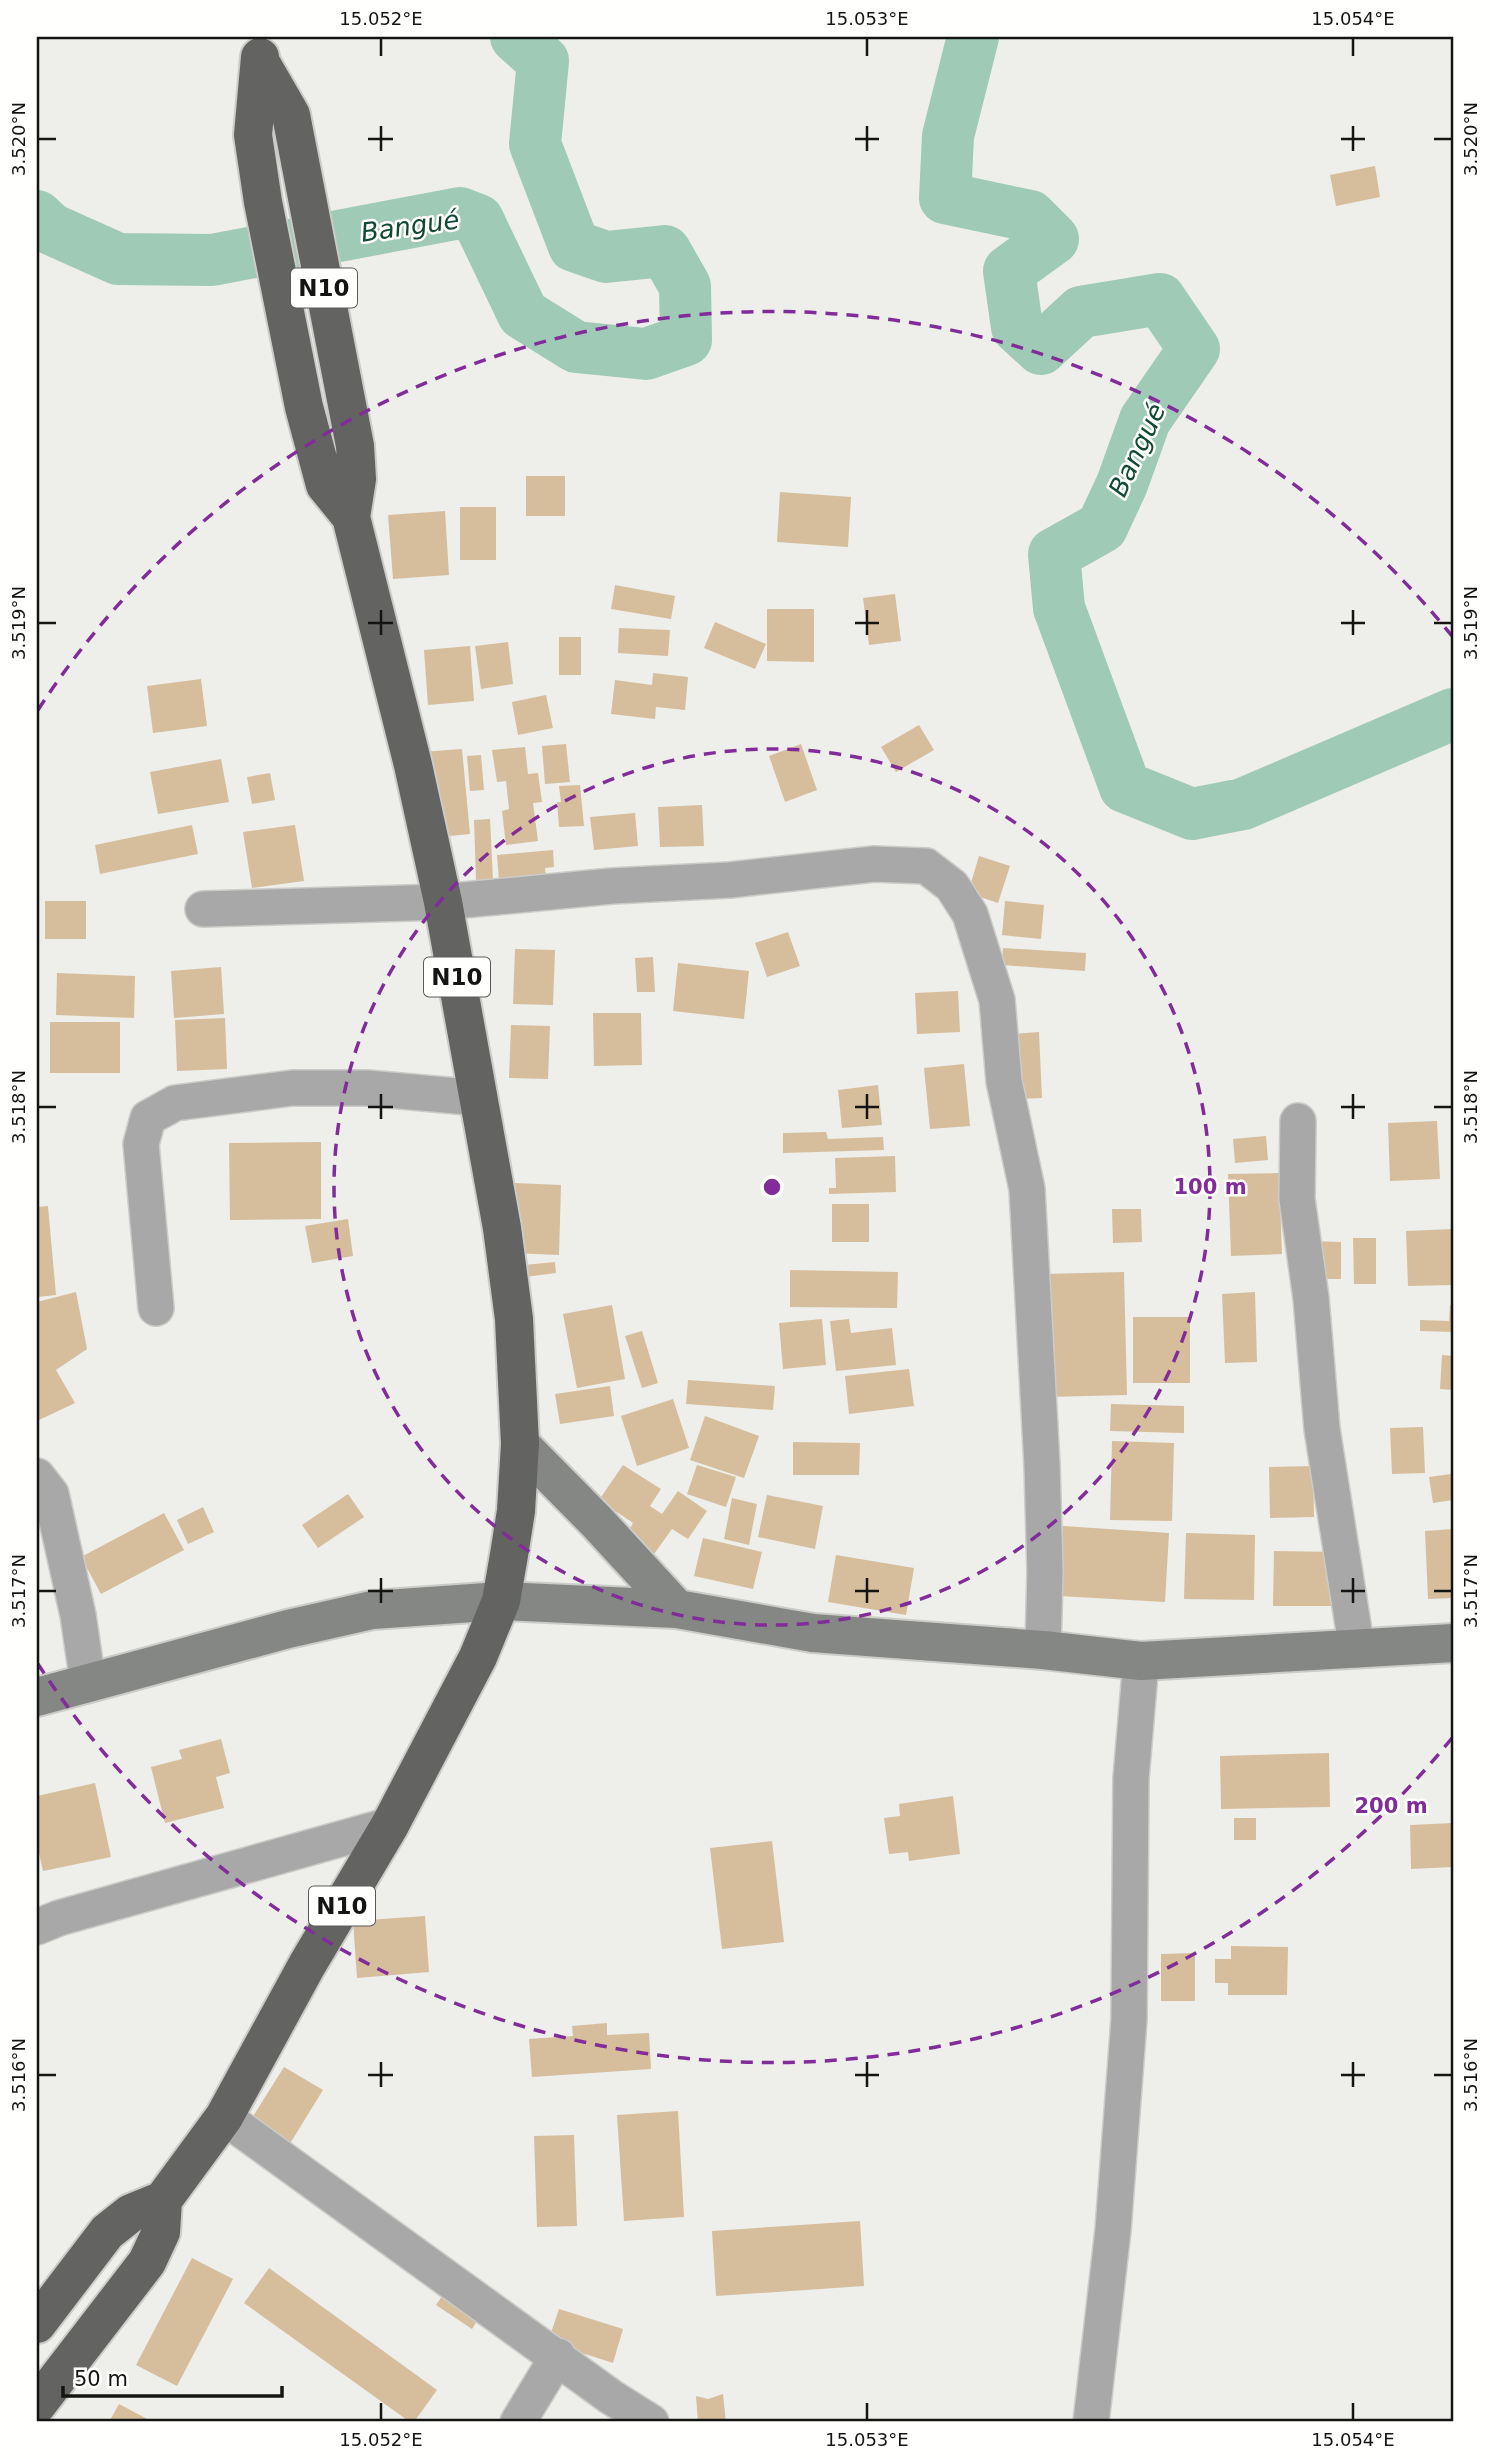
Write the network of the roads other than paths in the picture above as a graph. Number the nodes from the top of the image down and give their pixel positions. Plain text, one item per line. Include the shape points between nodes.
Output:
1 (259, 50) edge
2 (351, 517) junction
3 (443, 902) junction
4 (203, 909) dead end
5 (479, 1098) junction
6 (1298, 1121) dead end
7 (156, 1308) dead end
8 (520, 1444) junction
9 (37, 1476) edge
10 (501, 1601) junction
11 (677, 1609) junction
12 (1453, 1643) edge
13 (1044, 1650) junction
14 (1357, 1650) junction
15 (1141, 1661) junction
16 (88, 1683) junction
17 (37, 1698) edge
18 (390, 1825) junction
19 (37, 1927) edge
20 (224, 2117) junction
21 (163, 2200) junction
22 (37, 2325) edge
23 (558, 2356) junction
24 (37, 2405) edge
25 (518, 2422) edge
26 (651, 2422) edge
27 (1091, 2422) edge

1 - 2 highway, N10 via 291,115 355,446 357,480
1 - 2 highway, N10 via 253,135 263,202 304,407 325,485
2 - 3 highway, N10
3 - 4 street
3 - 5 highway, N10
3 - 13 street via 874,864 926,866 951,887 970,914 997,1000 1004,1081 1027,1189 1042,1465
5 - 7 street via 367,1088 292,1088 175,1103 148,1118 141,1144
5 - 8 highway, N10 via 514,1319
6 - 14 street via 1297,1199 1322,1429
8 - 10 highway, N10 via 516,1511
8 - 11 main road
9 - 16 street via 51,1494
10 - 11 main road
10 - 16 main road via 372,1610
10 - 18 highway, N10 via 478,1657
11 - 13 main road via 813,1633
12 - 14 main road
13 - 15 main road
14 - 15 main road
15 - 27 street via 1132,1779 1129,2021
16 - 17 main road
18 - 19 street
18 - 20 highway, N10
20 - 21 highway, N10
20 - 23 street
21 - 22 highway via 131,2213 107,2232
21 - 24 highway via 161,2232 147,2262
23 - 25 street
23 - 26 street

